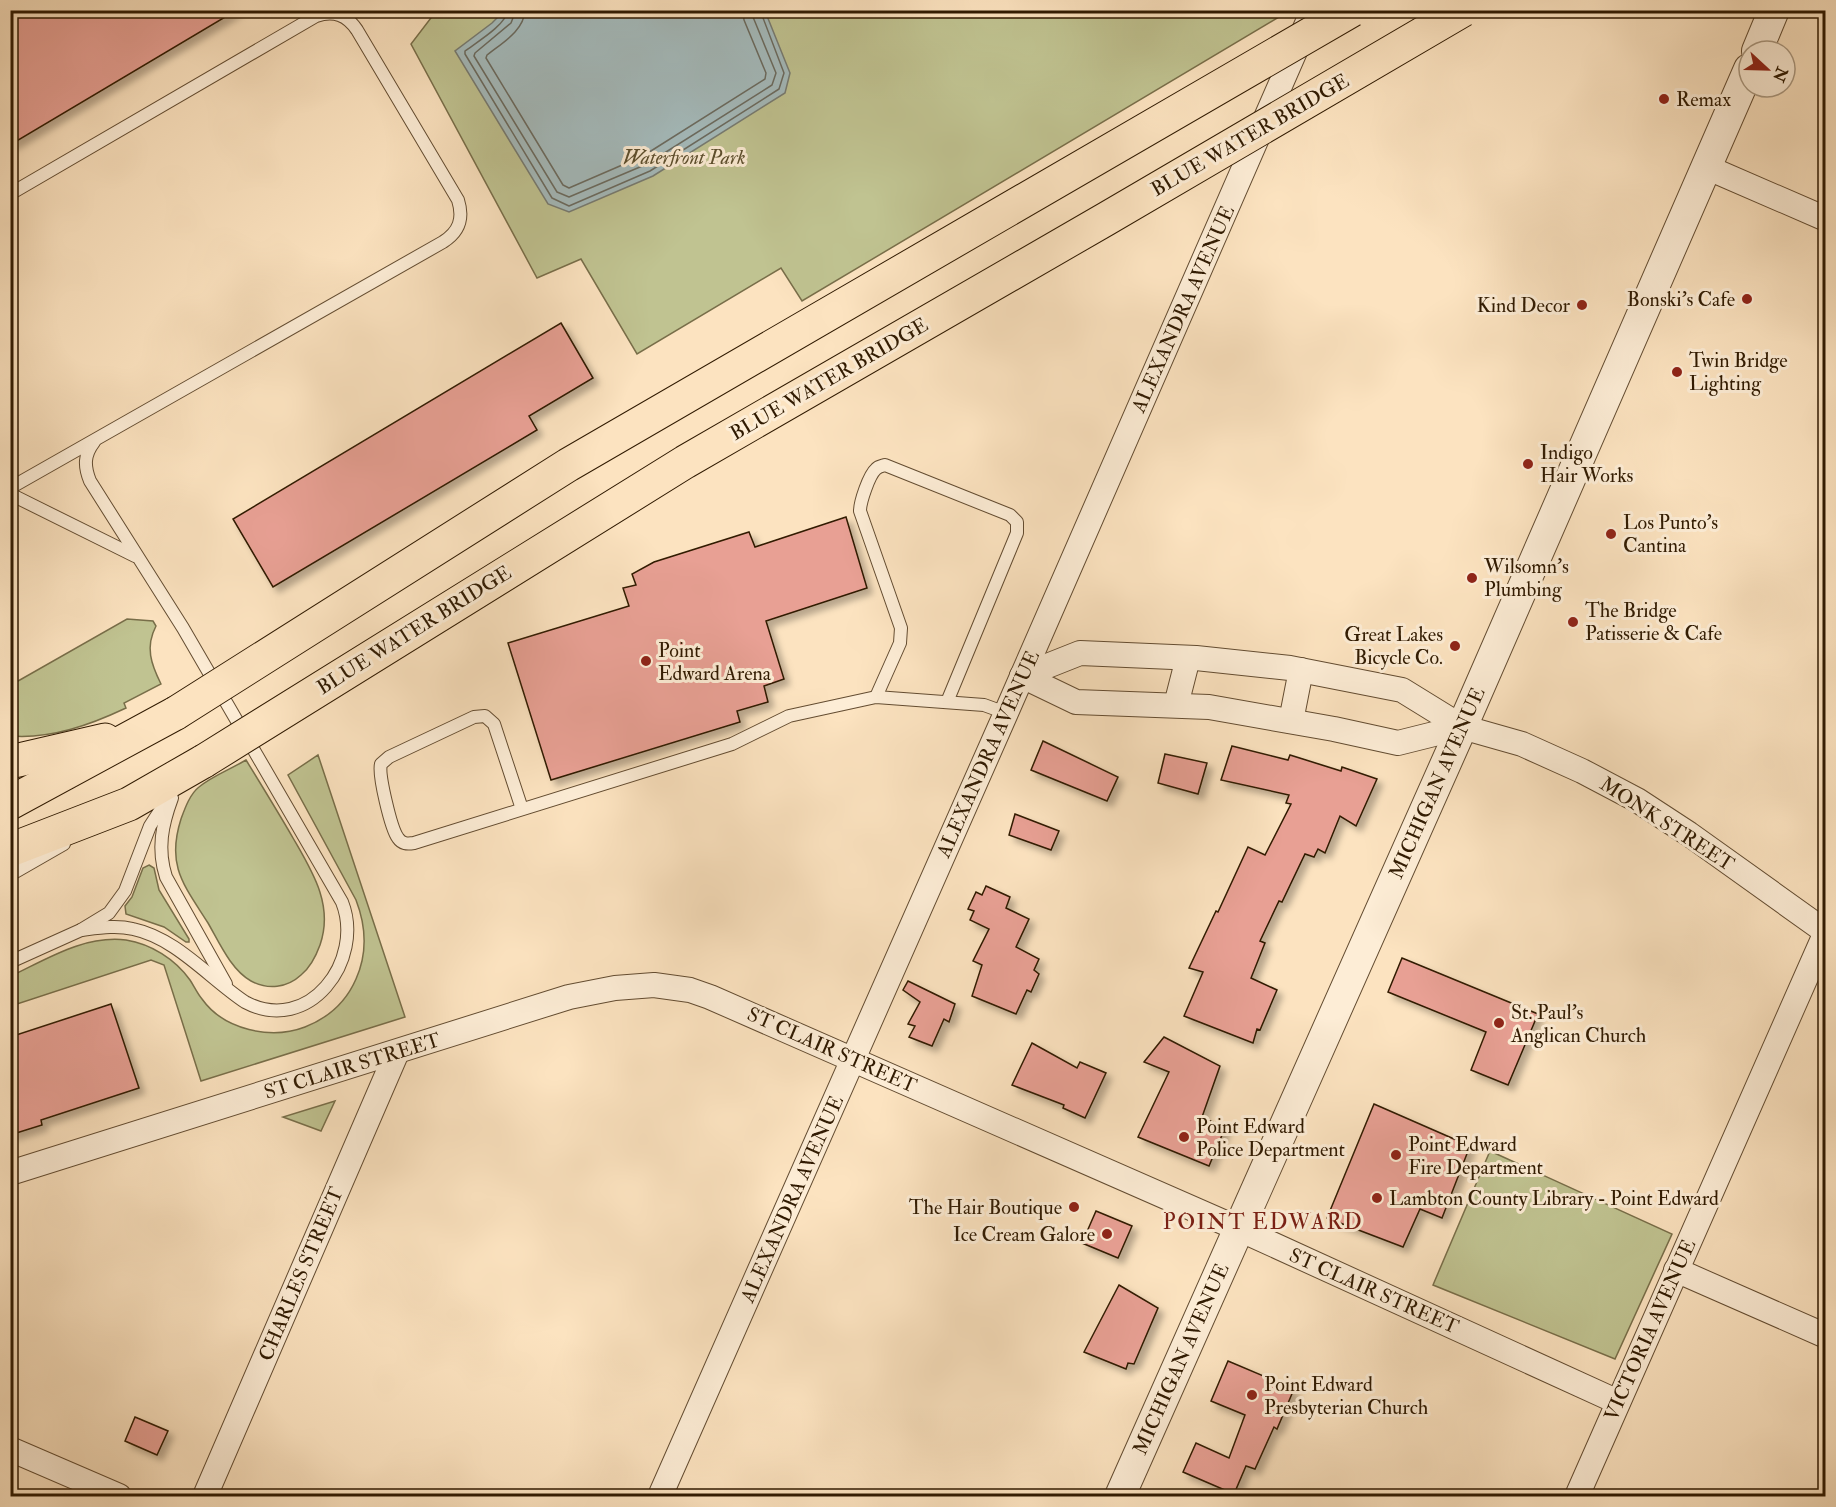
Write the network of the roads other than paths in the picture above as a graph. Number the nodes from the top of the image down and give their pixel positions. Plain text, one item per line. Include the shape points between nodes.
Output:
1 (1313, 10) edge
2 (1352, 10) edge
3 (1463, 10) edge
4 (1774, 10) edge
5 (1762, 39) edge
6 (1737, 96) edge
7 (1706, 166) junction
8 (11, 194) edge
9 (1826, 219) edge
10 (102, 436) junction
11 (10, 488) edge
12 (10, 494) edge
13 (136, 556) junction
14 (1188, 658) junction
15 (1301, 670) junction
16 (1022, 676) junction
17 (876, 697) junction
18 (947, 702) junction
19 (1176, 705) junction
20 (1006, 713) junction
21 (163, 721) junction
22 (1291, 721) junction
23 (1462, 727) junction
24 (10, 762) edge
25 (191, 772) junction
26 (10, 803) edge
27 (129, 804) junction
28 (522, 809) junction
29 (10, 849) edge
30 (10, 874) edge
31 (81, 930) junction
32 (1826, 932) edge
33 (10, 962) edge
34 (237, 996) junction
35 (397, 1052) junction
36 (853, 1059) junction
37 (10, 1173) edge
38 (1239, 1229) junction
39 (1676, 1270) junction
40 (1826, 1336) edge
41 (1618, 1402) junction
42 (10, 1449) edge
43 (119, 1497) edge
44 (205, 1497) edge
45 (660, 1497) edge
46 (1120, 1497) edge
47 (1577, 1497) edge

1 - 16 street, ALEXANDRA AVENUE
2 - 21 highway, bridge via 568,465
3 - 25 highway, BLUE WATER BRIDGE, bridge via 685,462
4 - 5 street
6 - 7 street, MICHIGAN AVENUE
7 - 9 street
7 - 23 street, MICHIGAN AVENUE
8 - 10 lane via 325,13 344,16 352,22 458,200 461,219 443,243
10 - 11 lane
10 - 13 lane via 88,450 86,471
12 - 13 lane
13 - 34 lane via 183,628 342,902 349,921 339,968 329,984 309,1002 288,1010 266,1010
14 - 15 street, MONK STREET
14 - 16 street, MONK STREET via 1080,653
14 - 19 street
15 - 22 street
15 - 23 street, MONK STREET via 1402,690
16 - 19 street, MONK STREET via 1076,702
16 - 20 street, ALEXANDRA AVENUE
17 - 18 lane
17 - 18 lane via 902,635 861,516 860,506 873,473 885,465 1010,515 1017,522 1017,532
17 - 28 lane via 789,716 732,744
18 - 20 lane via 984,705
19 - 22 street, MONK STREET
20 - 36 street, ALEXANDRA AVENUE
21 - 24 highway
21 - 26 highway
22 - 23 street, MONK STREET via 1398,743
23 - 32 street, MONK STREET via 1522,744 1637,800
23 - 38 street, MICHIGAN AVENUE
25 - 27 highway, BLUE WATER BRIDGE
25 - 31 lane via 161,806 117,904 100,920
25 - 34 lane via 162,829 161,861 221,977
27 - 29 highway, BLUE WATER BRIDGE
27 - 30 lane
28 - 28 lane via 494,724 485,717 474,717 381,764 380,776 396,835 403,843 414,843
31 - 33 lane
31 - 34 lane via 132,928 160,938
32 - 39 street, VICTORIA AVENUE
35 - 36 street, ST CLAIR STREET via 569,997 654,985 710,997
35 - 37 street, ST CLAIR STREET
35 - 44 street, CHARLES STREET
36 - 38 street, ST CLAIR STREET
36 - 45 street, ALEXANDRA AVENUE
38 - 41 street, ST CLAIR STREET
38 - 46 street, MICHIGAN AVENUE
39 - 40 street
39 - 41 street, VICTORIA AVENUE
41 - 47 street, VICTORIA AVENUE
42 - 43 street

